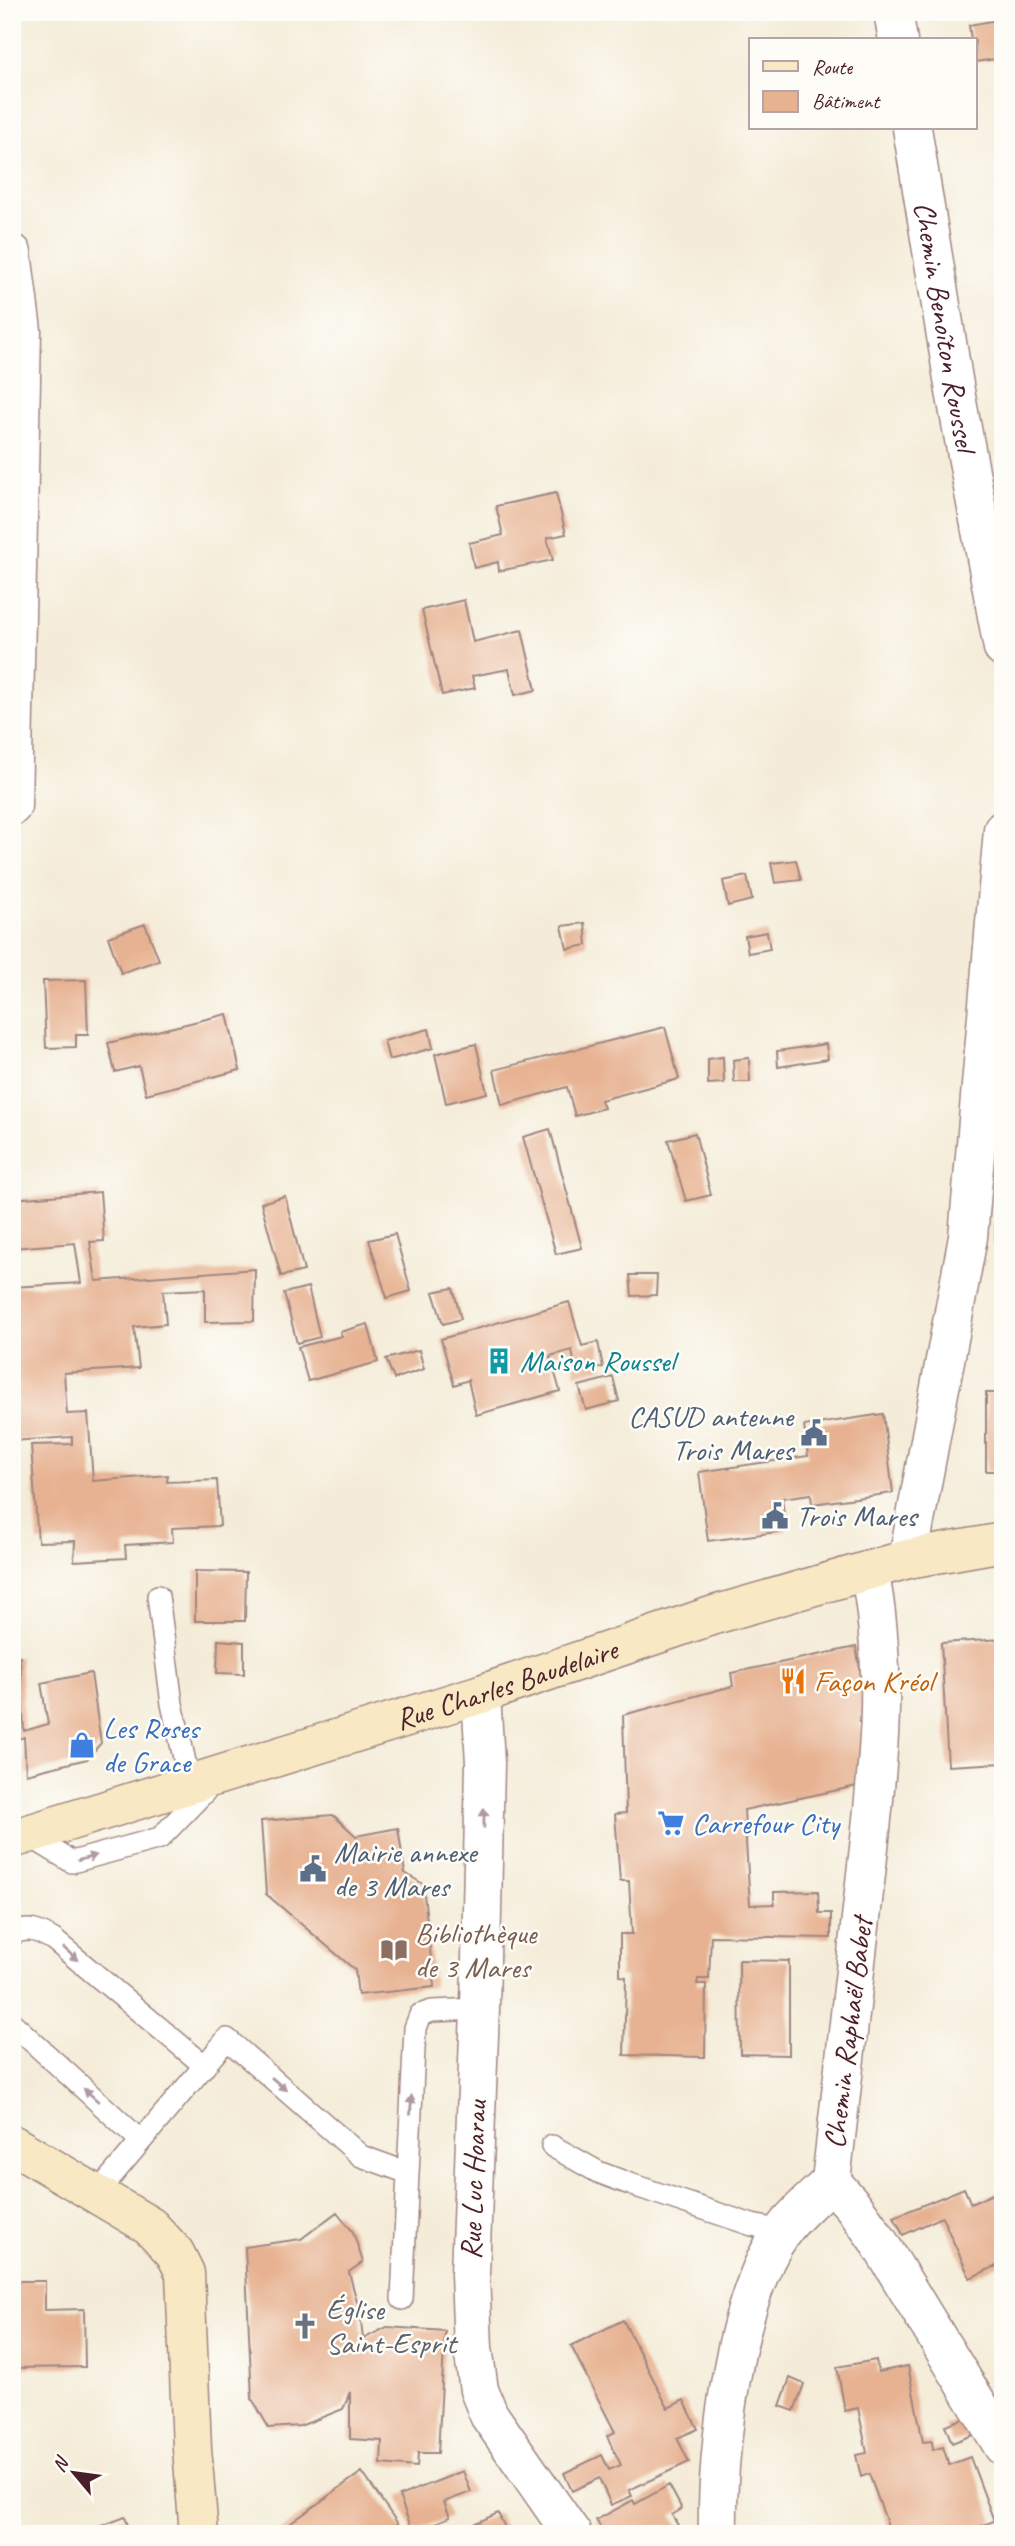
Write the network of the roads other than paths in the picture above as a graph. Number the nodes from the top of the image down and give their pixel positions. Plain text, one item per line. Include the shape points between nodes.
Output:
1 (893, 12) edge
2 (898, 38) edge
3 (912, 130) edge
4 (12, 253) edge
5 (1003, 648) edge
6 (12, 806) edge
7 (1003, 830) edge
8 (997, 970) edge
9 (1003, 1542) edge
10 (908, 1559) junction
11 (869, 1570) junction
12 (158, 1595) dead end
13 (481, 1694) junction
14 (205, 1779) junction
15 (20, 1837) edge
16 (12, 1934) edge
17 (480, 2008) junction
18 (12, 2023) edge
19 (205, 2066) junction
20 (141, 2141) junction
21 (12, 2144) edge
22 (552, 2146) dead end
23 (408, 2173) junction
24 (831, 2181) junction
25 (99, 2197) junction
26 (782, 2231) junction
27 (402, 2299) dead end
28 (1003, 2446) edge
29 (199, 2534) edge
30 (572, 2534) edge
31 (718, 2534) edge

1 - 2 street
3 - 5 street, Chemin Benoîton Roussel
4 - 6 street via 22,331
7 - 8 street
8 - 10 street via 968,1237
9 - 10 main road, Rue Charles Baudelaire
10 - 11 main road, Rue Charles Baudelaire
11 - 13 main road, Rue Charles Baudelaire via 713,1615
11 - 24 street, Chemin Raphaël Babet via 882,1682 878,1764
12 - 14 lane via 172,1704
13 - 14 main road, Rue Charles Baudelaire
17 -> 13 street, Rue Luc Hoarau via 485,1763
14 - 15 main road, Rue Charles Baudelaire
16 -> 19 lane via 36,1930 54,1940
23 -> 17 lane via 415,2028 420,2015
17 - 30 street, Rue Luc Hoarau via 470,2274 479,2390 489,2415
20 -> 18 lane
19 - 20 lane
19 -> 23 lane via 227,2039 361,2156
20 - 25 lane
21 - 25 main road
22 - 26 lane via 629,2184
23 - 27 lane
24 - 26 street
24 - 28 street, Chemin Raphaël Babet via 877,2239
25 - 29 main road via 150,2227 185,2273
26 - 31 street via 760,2272 741,2325 726,2416

